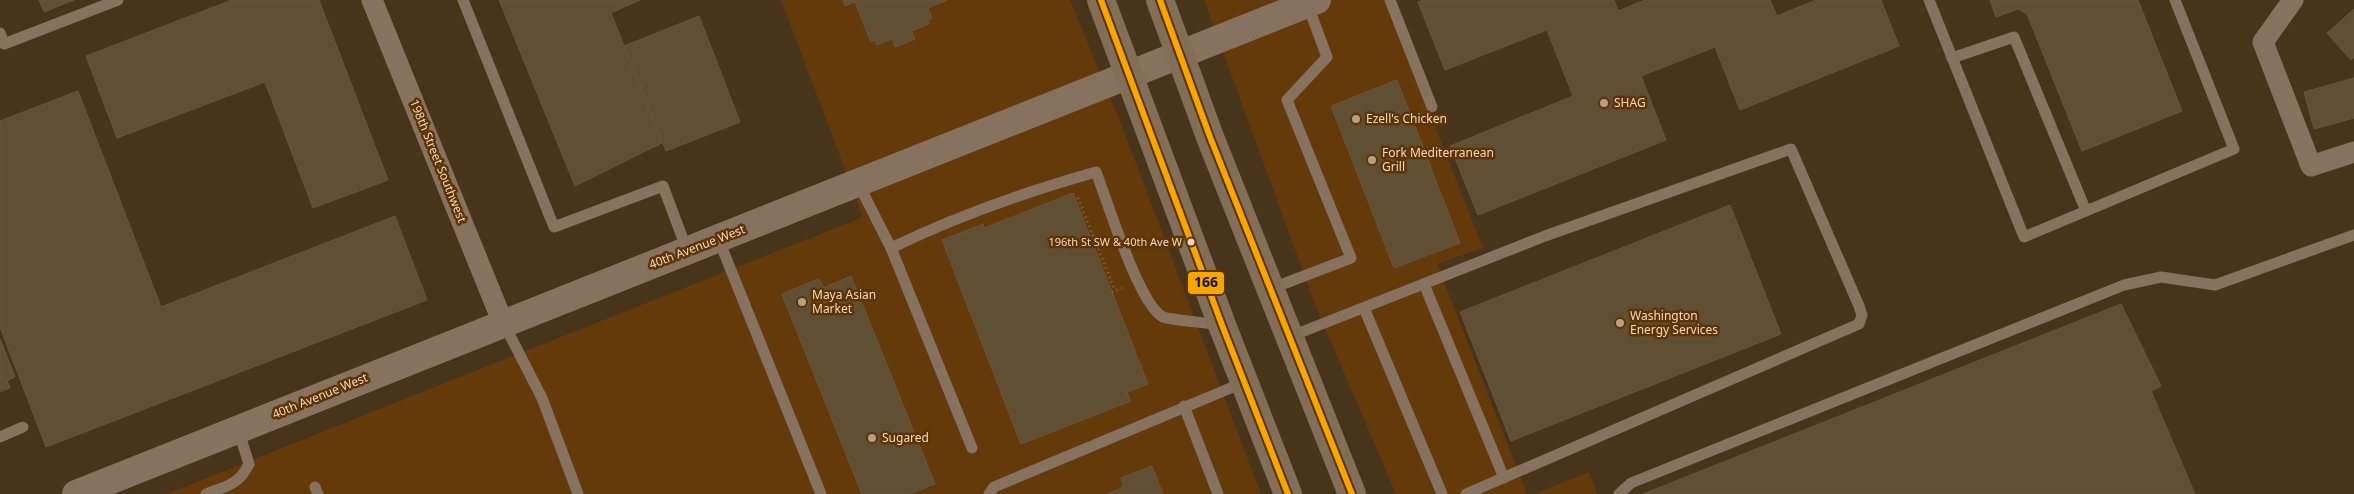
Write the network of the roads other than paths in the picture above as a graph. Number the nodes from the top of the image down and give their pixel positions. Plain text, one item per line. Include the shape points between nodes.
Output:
1 (118, 0) edge
2 (372, 0) edge
3 (463, 0) edge
4 (1101, 0) edge
5 (1160, 0) edge
6 (1390, 0) edge
7 (1929, 0) edge
8 (2175, 0) edge
9 (2293, 0) edge
10 (1310, 1) edge
11 (0, 32) edge
12 (1179, 56) junction
13 (1952, 58) junction
14 (1129, 76) junction
15 (1432, 107) dead end
16 (2354, 152) edge
17 (858, 183) junction
18 (2086, 211) junction
19 (2354, 235) edge
20 (718, 238) junction
21 (891, 248) junction
22 (687, 250) junction
23 (1424, 284) junction
24 (1270, 289) junction
25 (1364, 308) junction
26 (503, 323) junction
27 (1222, 325) junction
28 (1289, 337) junction
29 (1245, 382) junction
30 (1184, 406) junction
31 (23, 427) dead end
32 (238, 429) junction
33 (0, 437) edge
34 (972, 448) dead end
35 (1504, 478) junction
36 (76, 494) edge
37 (206, 494) edge
38 (578, 494) edge
39 (821, 494) edge
40 (989, 494) edge
41 (1218, 494) edge
42 (1288, 494) edge
43 (1352, 494) edge
44 (1442, 494) edge
45 (1466, 494) edge
46 (1619, 494) edge

1 - 11 lane via 4,44
2 - 26 street, 198th Street Southwest
3 - 22 lane via 554,227 663,186
4 - 14 main road
5 - 12 main road
6 - 15 lane
7 - 13 lane
8 - 18 lane via 2234,149
9 - 16 street via 2263,42 2311,166
10 - 12 street, 40th Avenue West
10 - 24 lane via 1326,57 1287,100 1351,258
12 - 14 street, 40th Avenue West
12 - 24 main road
13 - 18 lane via 2014,37
13 - 18 lane via 2024,237
14 - 17 street, 40th Avenue West
14 - 27 main road
17 - 20 street, 40th Avenue West
17 - 21 lane
19 - 46 lane via 2215,285 2161,277 2124,285 1631,483
20 - 22 street, 40th Avenue West
20 - 39 lane
21 - 27 lane via 939,225 1029,191 1096,172 1148,301 1163,317
21 - 34 lane
22 - 26 street, 40th Avenue West
23 - 25 lane
23 - 35 lane
23 - 35 lane via 1544,236 1788,148 1794,153 1860,306 1859,324
24 - 28 main road
25 - 28 lane
25 - 44 lane
26 - 32 street, 40th Avenue West
26 - 38 lane via 542,398
27 - 29 main road
28 - 43 main road
29 - 30 lane
29 - 42 main road
30 - 40 lane via 994,486
30 - 41 lane
31 - 33 lane
32 - 36 street, 40th Avenue West
32 - 37 lane via 249,464 237,482
35 - 45 lane

